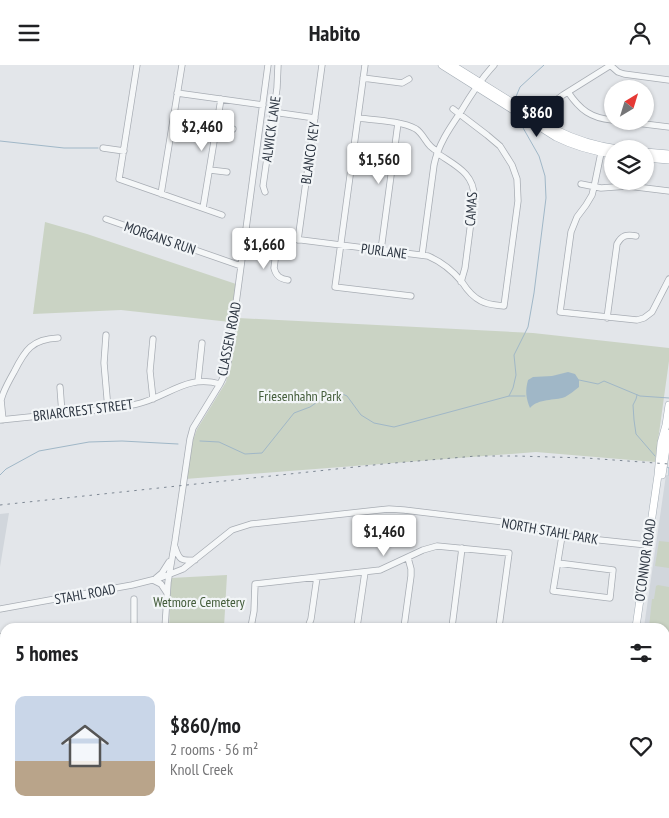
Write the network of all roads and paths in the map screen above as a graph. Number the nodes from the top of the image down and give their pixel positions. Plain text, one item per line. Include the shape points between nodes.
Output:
1 (138, 65) edge
2 (182, 65) edge
3 (268, 65) edge
4 (278, 65) edge
5 (322, 65) edge
6 (365, 65) edge
7 (442, 65) edge
8 (452, 65) edge
9 (494, 65) edge
10 (610, 65) edge
11 (363, 78) junction
12 (409, 79) dead end
13 (669, 80) edge
14 (477, 85) junction
15 (568, 92) junction
16 (177, 93) junction
17 (221, 99) junction
18 (263, 105) junction
19 (453, 109) dead end
20 (273, 112) junction
21 (459, 114) junction
22 (314, 117) junction
23 (358, 118) junction
24 (604, 119) edge
25 (398, 123) junction
26 (542, 125) junction
27 (654, 125) edge
28 (217, 126) junction
29 (669, 127) edge
30 (233, 129) dead end
31 (103, 148) dead end
32 (602, 149) joint
33 (124, 151) junction
34 (438, 152) junction
35 (654, 153) edge
36 (669, 154) edge
37 (654, 159) edge
38 (669, 160) edge
39 (210, 170) junction
40 (227, 172) dead end
41 (581, 184) dead end
42 (594, 187) junction
43 (669, 191) edge
44 (264, 193) dead end
45 (161, 194) junction
46 (203, 208) junction
47 (222, 215) dead end
48 (106, 219) dead end
49 (246, 233) junction
50 (636, 236) dead end
51 (278, 237) junction
52 (298, 240) junction
53 (340, 246) junction
54 (381, 250) junction
55 (422, 255) junction
56 (241, 266) junction
57 (669, 279) edge
58 (288, 280) dead end
59 (461, 282) junction
60 (411, 295) dead end
61 (607, 318) junction
62 (106, 335) dead end
63 (58, 338) dead end
64 (153, 339) dead end
65 (202, 343) dead end
66 (198, 381) junction
67 (220, 384) junction
68 (60, 387) dead end
69 (153, 399) junction
70 (669, 405) edge
71 (108, 409) junction
72 (62, 414) junction
73 (2, 420) edge
74 (562, 536) junction
75 (174, 545) junction
76 (647, 545) junction
77 (462, 548) junction
78 (172, 558) junction
79 (408, 558) junction
80 (195, 560) junction
81 (558, 563) junction
82 (365, 572) junction
83 (169, 575) junction
84 (317, 577) junction
85 (154, 579) junction
86 (167, 594) junction
87 (134, 599) dead end
88 (0, 609) edge
89 (134, 623) edge
90 (165, 623) edge
91 (252, 623) edge
92 (310, 623) edge
93 (358, 623) edge
94 (405, 623) edge
95 (453, 623) edge
96 (500, 623) edge
97 (637, 623) edge

1 - 33 street
2 - 16 street
3 - 18 street, CLASSEN ROAD
4 - 20 street, ALWICK LANE
5 - 22 street, BLANCO KEY
6 - 11 street
7 - 14 main road
8 - 14 main road
9 - 14 street
10 - 13 street via 624,74
10 - 15 street
11 - 12 street via 402,83
11 - 23 street
14 - 21 street
14 - 26 main road
15 - 24 street via 587,113
15 - 26 street via 560,98
16 - 17 street
16 - 45 street
17 - 18 street
17 - 28 street
18 - 49 street, CLASSEN ROAD
19 - 21 street
20 - 22 street
20 - 44 street, ALWICK LANE
21 - 34 street
21 - 59 street, PURLANE via 500,146 517,179 518,201 504,306 483,303
22 - 52 street, BLANCO KEY
23 - 25 street, CAMAS
23 - 53 street
25 - 34 street, CAMAS via 415,128
25 - 54 street
26 - 32 main road
27 - 29 street
28 - 30 street
28 - 39 street
31 - 33 street
32 - 42 street
33 - 45 street via 119,179
34 - 55 street
34 - 59 street, CAMAS via 468,175 474,192
35 - 36 main road
37 - 38 main road
39 - 40 street
39 - 46 street
41 - 42 street
42 - 43 street via 628,186
42 - 61 street via 571,232 560,312
45 - 46 street
46 - 47 street
48 - 56 street, MORGANS RUN
49 - 51 street, PURLANE
49 - 56 street, CLASSEN ROAD
50 - 61 street via 624,236 617,243
51 - 52 street, PURLANE
51 - 58 street via 275,272 279,278
52 - 53 street, PURLANE
53 - 54 street, PURLANE
53 - 60 street via 335,287
54 - 55 street, PURLANE
55 - 59 street, PURLANE via 444,264
56 - 67 street, CLASSEN ROAD via 228,363
57 - 61 street via 655,308 644,318 630,321
62 - 71 street via 104,363
63 - 73 street via 45,339 28,348 3,394
64 - 69 street via 150,371
65 - 66 street
66 - 67 street, BRIARCREST STREET
66 - 69 street, BRIARCREST STREET
67 - 75 street, CLASSEN ROAD via 191,433
68 - 72 street
69 - 71 street, BRIARCREST STREET
70 - 76 main road, O'CONNOR ROAD
71 - 72 street, BRIARCREST STREET
72 - 73 street, BRIARCREST STREET
74 - 76 street, NORTH STAHL PARK
74 - 80 street, NORTH STAHL PARK via 528,525 389,509 242,526 222,537
74 - 81 street
75 - 78 street, CLASSEN ROAD
75 - 80 street via 181,559
76 - 97 main road, O'CONNOR ROAD
77 - 79 street via 431,547
77 - 95 street
77 - 96 street via 509,553
78 - 83 street, CLASSEN ROAD
78 - 85 street
79 - 82 street via 384,569
79 - 94 street via 412,569
80 - 83 street, NORTH STAHL PARK
81 - 81 street via 553,591 610,598 613,570
82 - 84 street
82 - 93 street
83 - 85 street, STAHL ROAD
83 - 86 street, CLASSEN ROAD
84 - 91 street via 255,584
84 - 92 street
85 - 86 street
85 - 88 street, STAHL ROAD
86 - 90 street, CLASSEN ROAD
87 - 89 street

